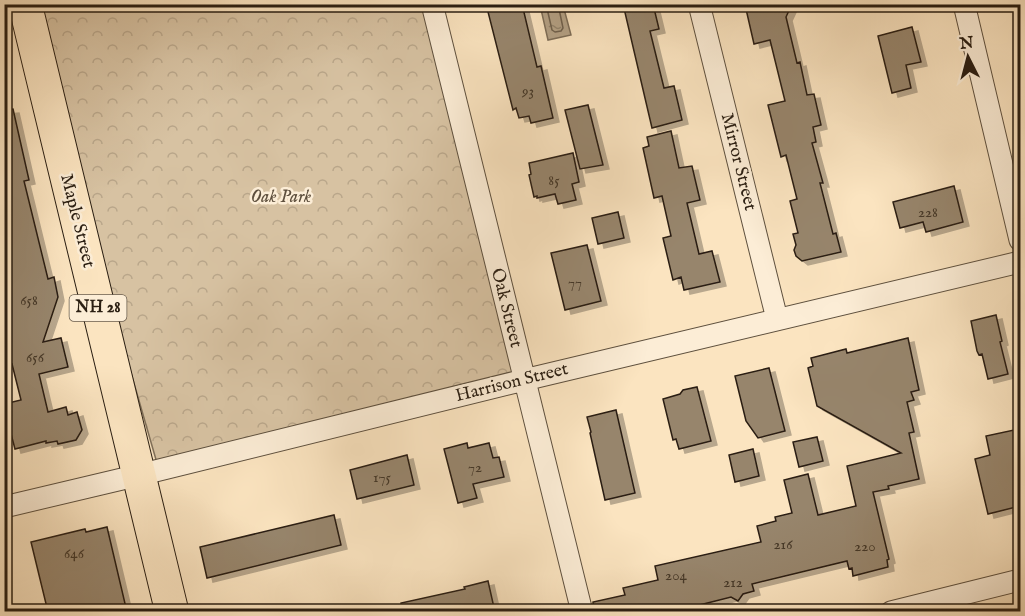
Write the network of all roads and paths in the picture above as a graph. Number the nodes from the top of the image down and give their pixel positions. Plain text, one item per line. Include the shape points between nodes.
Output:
1 (25, 4) edge
2 (432, 4) edge
3 (699, 4) edge
4 (964, 4) edge
5 (1020, 240) edge
6 (1020, 262) edge
7 (777, 319) junction
8 (524, 380) junction
9 (139, 475) junction
10 (4, 507) edge
11 (1020, 580) edge
12 (172, 612) edge
13 (582, 612) edge
14 (891, 612) edge

1 - 9 main road, Maple Street / NH 28
2 - 8 street, Oak Street
3 - 7 street, Mirror Street
4 - 5 street
6 - 7 street, Harrison Street
7 - 8 street, Harrison Street
8 - 9 street, Harrison Street
8 - 13 street, Oak Street
9 - 10 street, Harrison Street
9 - 12 main road, Maple Street / NH 28
11 - 14 street

